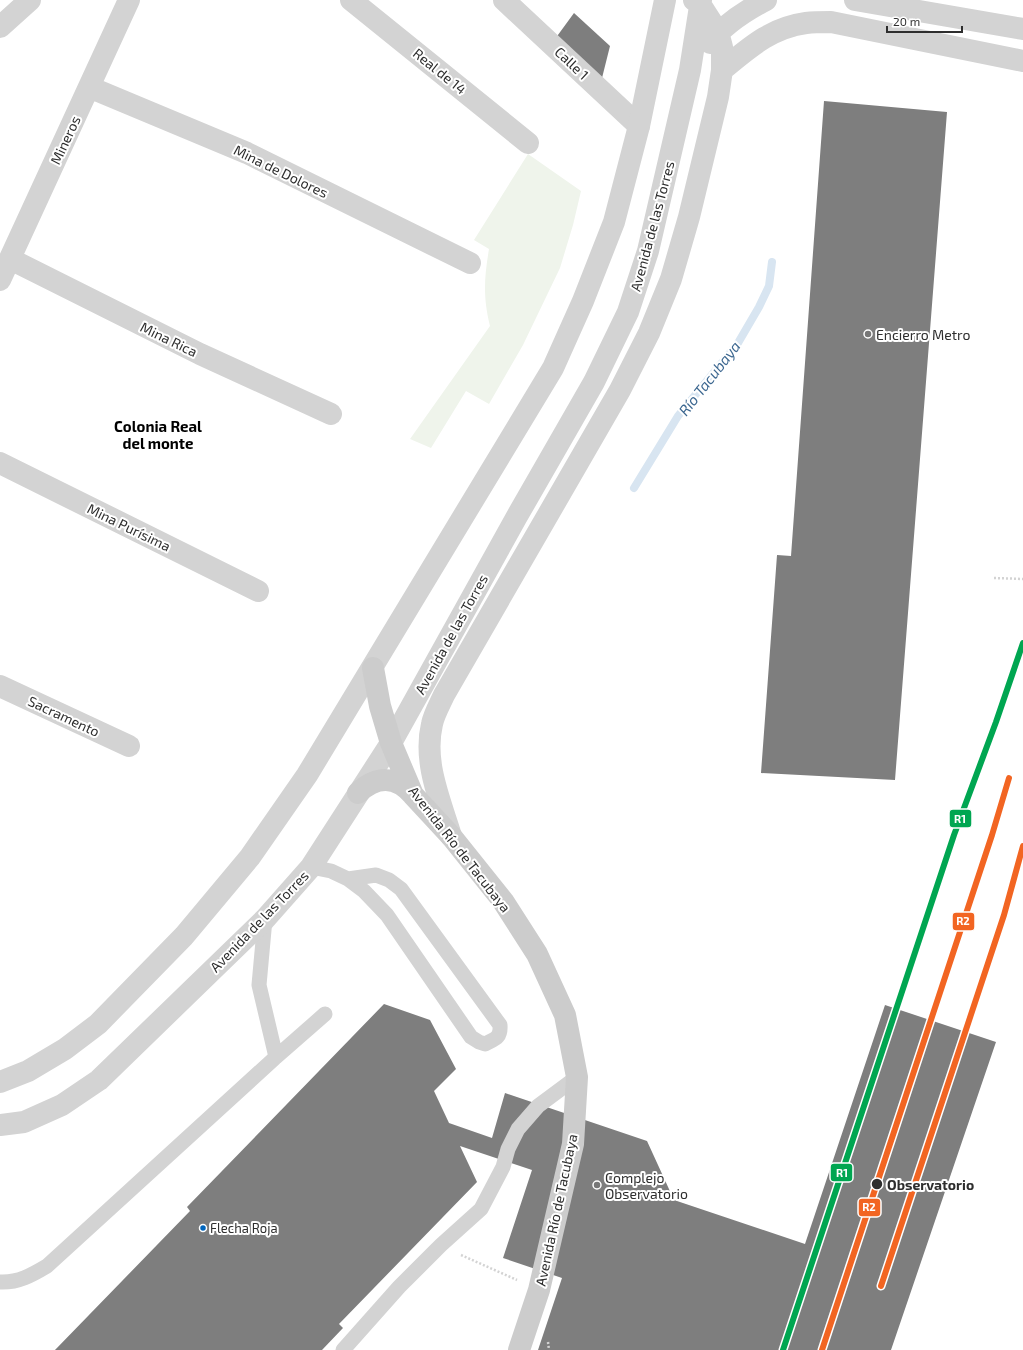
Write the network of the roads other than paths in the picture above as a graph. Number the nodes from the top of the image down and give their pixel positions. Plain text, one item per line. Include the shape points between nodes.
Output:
1 (30, 0) edge
2 (129, 0) edge
3 (351, 0) edge
4 (504, 0) edge
5 (665, 0) edge
6 (766, 0) edge
7 (855, 0) edge
8 (698, 1) edge
9 (0, 27) edge
10 (1023, 29) edge
11 (718, 32) junction
12 (1023, 61) edge
13 (690, 70) junction
14 (722, 70) junction
15 (89, 87) junction
16 (639, 126) junction
17 (528, 143) dead end
18 (10, 259) junction
19 (470, 263) dead end
20 (0, 280) edge
21 (331, 414) dead end
22 (0, 463) edge
23 (258, 591) dead end
24 (372, 668) junction
25 (0, 686) edge
26 (391, 743) junction
27 (129, 746) dead end
28 (358, 793) junction
29 (413, 794) junction
30 (451, 836) junction
31 (311, 867) junction
32 (348, 879) junction
33 (265, 919) junction
34 (325, 1014) dead end
35 (276, 1057) junction
36 (577, 1077) junction
37 (0, 1082) edge
38 (0, 1124) edge
39 (0, 1282) edge
40 (343, 1350) edge
41 (519, 1350) edge

1 - 9 street
2 - 15 street, Mineros
3 - 17 street, Real de 14
4 - 16 street, Calle 1
5 - 16 street
6 - 11 street via 747,10
7 - 10 street
8 - 11 street, Avenida de las Torres
8 - 13 street, Avenida de las Torres
11 - 13 street
11 - 14 street, Avenida de las Torres via 722,47
12 - 14 street via 831,22 812,22 778,30 757,41
13 - 26 street, Avenida de las Torres via 648,252 628,312 594,382
14 - 30 street, Avenida de las Torres via 690,217 671,279 649,332 620,390 444,695 432,723 429,746 432,772
15 - 18 street, Mineros
15 - 19 street, Mina de Dolores via 247,153
16 - 24 street via 614,222 553,368
18 - 20 street, Mineros
18 - 21 street, Mina Rica via 200,354
22 - 23 street, Mina Purísima
24 - 26 main road, Avenida Río de Tacubaya
24 - 37 street via 307,775 250,857 184,936 98,1024 66,1049 28,1071
25 - 27 street, Sacramento
26 - 28 street, Avenida de las Torres
26 - 29 main road, Avenida Río de Tacubaya
28 - 29 main road via 375,781 385,780 401,784
28 - 31 street, Avenida de las Torres
29 - 30 main road, Avenida Río de Tacubaya
30 - 36 main road, Avenida Río de Tacubaya via 503,901 537,954 565,1015
31 - 32 lane via 331,871
31 - 33 street, Avenida de las Torres
32 - 32 lane via 364,891 387,915 471,1037 485,1044 498,1037 500,1025 400,889 389,880 376,875
33 - 35 lane via 259,985
33 - 38 street, Avenida de las Torres via 99,1080 62,1105 24,1122
34 - 35 lane
35 - 39 lane via 47,1266 26,1278 9,1283
36 - 40 lane via 538,1106 518,1129 481,1209 399,1287
36 - 41 main road, Avenida Río de Tacubaya via 573,1144 539,1290

